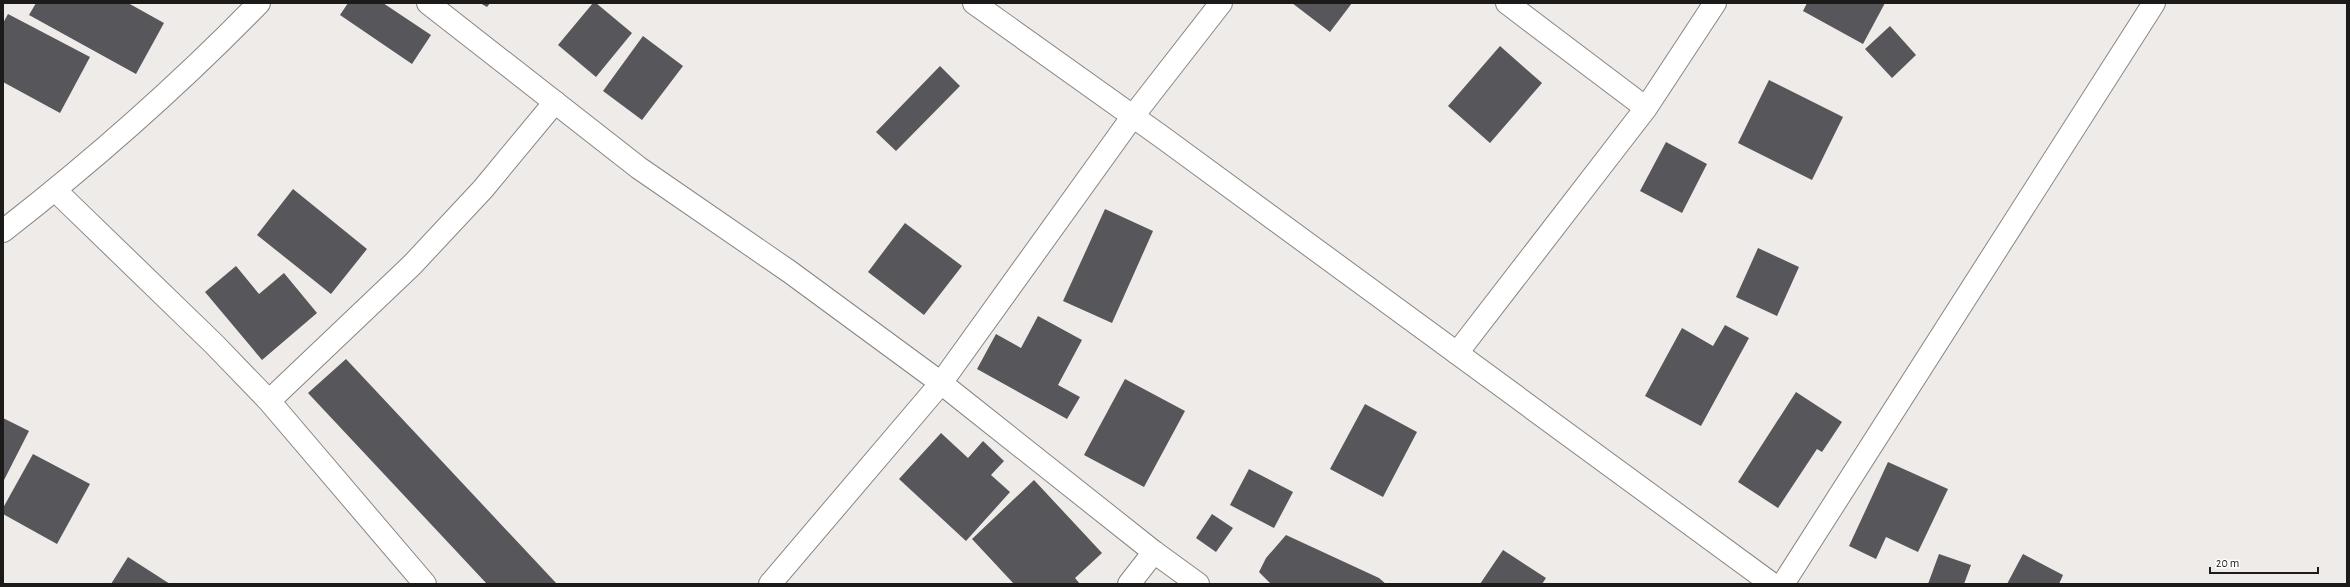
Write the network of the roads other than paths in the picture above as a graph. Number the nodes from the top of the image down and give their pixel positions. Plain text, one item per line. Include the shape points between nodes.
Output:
1 (259, 3) edge
2 (428, 3) edge
3 (974, 3) edge
4 (1221, 3) edge
5 (1507, 3) edge
6 (1715, 3) edge
7 (2154, 3) edge
8 (555, 102) junction
9 (1646, 108) junction
10 (1133, 116) junction
11 (55, 190) junction
12 (3, 231) edge
13 (1457, 353) junction
14 (941, 383) junction
15 (268, 402) junction
16 (1154, 552) junction
17 (425, 584) edge
18 (770, 584) edge
19 (1129, 584) edge
20 (1198, 584) edge
21 (1772, 584) edge
22 (1783, 584) edge

1 - 11 street via 218,45
2 - 8 street
3 - 10 street
4 - 10 street
5 - 9 street
6 - 9 street
7 - 22 street
8 - 14 street via 639,168 790,272
8 - 15 street via 483,189 412,265
9 - 13 street
10 - 13 street
10 - 14 street
11 - 12 street
11 - 15 street via 214,344
13 - 21 street
14 - 16 street
14 - 18 street
15 - 17 street
16 - 19 street
16 - 20 street

